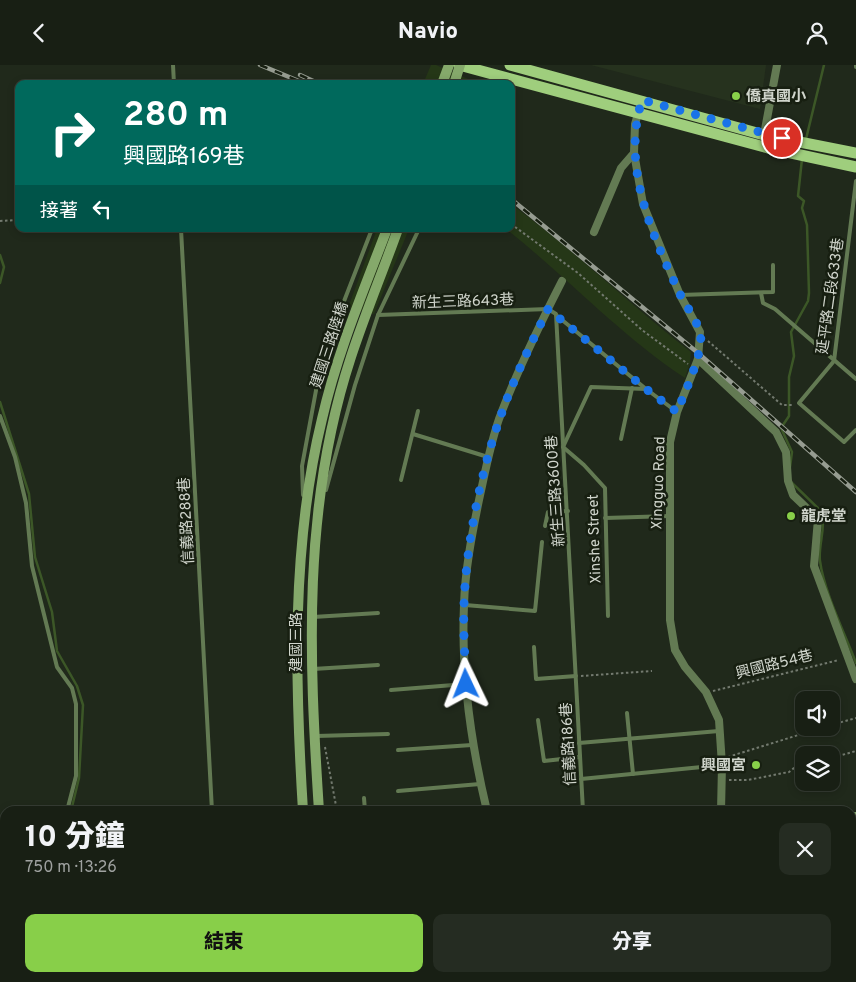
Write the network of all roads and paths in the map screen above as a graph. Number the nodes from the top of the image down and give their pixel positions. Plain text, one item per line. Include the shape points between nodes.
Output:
1 (173, 65) edge
2 (449, 65) edge
3 (460, 65) edge
4 (510, 65) edge
5 (777, 65) edge
6 (174, 80) edge
7 (443, 80) edge
8 (455, 80) edge
9 (642, 100) junction
10 (638, 113) junction
11 (764, 135) junction
12 (634, 153) junction
13 (856, 153) edge
14 (856, 167) edge
15 (856, 181) edge
16 (15, 220) edge
17 (0, 221) edge
18 (515, 227) edge
19 (181, 232) edge
20 (371, 232) edge
21 (386, 232) edge
22 (397, 232) edge
23 (418, 232) edge
24 (594, 232) dead end
25 (773, 265) dead end
26 (562, 281) dead end
27 (761, 293) junction
28 (680, 295) junction
29 (548, 309) junction
30 (556, 314) junction
31 (378, 315) junction
32 (700, 332) junction
33 (698, 359) junction
34 (834, 361) junction
35 (694, 369) junction
36 (856, 379) edge
37 (632, 388) junction
38 (646, 389) junction
39 (799, 403) junction
40 (418, 411) dead end
41 (677, 412) junction
42 (0, 416) edge
43 (856, 429) edge
44 (412, 434) junction
45 (621, 439) dead end
46 (563, 447) junction
47 (488, 457) junction
48 (324, 473) joint
49 (310, 475) joint
50 (401, 480) dead end
51 (568, 511) junction
52 (318, 513) junction
53 (670, 516) junction
54 (304, 518) junction
55 (605, 518) junction
56 (545, 526) dead end
57 (542, 542) dead end
58 (464, 605) junction
59 (378, 613) dead end
60 (608, 616) dead end
61 (311, 617) junction
62 (534, 647) dead end
63 (847, 658) junction
64 (378, 665) dead end
65 (310, 669) junction
66 (652, 671) dead end
67 (576, 676) junction
68 (856, 679) edge
69 (466, 684) junction
70 (392, 690) dead end
71 (706, 692) junction
72 (627, 713) dead end
73 (856, 718) edge
74 (538, 719) dead end
75 (840, 722) edge
76 (721, 731) junction
77 (388, 734) dead end
78 (319, 736) junction
79 (798, 736) edge
80 (630, 739) junction
81 (579, 743) junction
82 (472, 745) junction
83 (398, 750) dead end
84 (856, 751) edge
85 (840, 756) edge
86 (580, 757) junction
87 (722, 762) junction
88 (795, 767) edge
89 (633, 774) junction
90 (581, 779) junction
91 (722, 781) junction
92 (480, 784) junction
93 (398, 791) dead end
94 (364, 799) dead end
95 (68, 806) edge
96 (212, 806) edge
97 (303, 806) edge
98 (319, 806) edge
99 (336, 806) edge
100 (365, 806) edge
101 (486, 806) edge
102 (583, 806) edge
103 (721, 806) edge

1 - 6 lane
2 - 7 street
3 - 8 street, bridge
3 - 10 main road
4 - 9 main road
5 - 11 street
9 - 10 street
9 - 11 main road
10 - 12 street
10 - 14 main road via 768,149
11 - 13 main road
12 - 24 street via 621,168
12 - 28 street via 643,204
15 - 34 lane, 延平路二段633巷
16 - 17 path
18 - 35 path via 578,273 642,330
19 - 96 lane, 信義路288巷
20 - 54 lane via 322,358 302,466
21 - 49 street, 建國三路陸橋 via 337,361
22 - 48 street, 建國三路陸橋 via 350,358
23 - 31 lane
25 - 27 lane via 773,292
26 - 29 street
27 - 28 lane
27 - 34 lane via 763,303 775,309
28 - 32 street
29 - 30 lane
29 - 31 lane, 新生三路643巷
29 - 47 street via 513,384
30 - 38 lane
30 - 46 lane, 新生三路3600巷
31 - 52 lane
32 - 33 street, Xingguo Road
32 - 39 path via 782,405
33 - 35 street, Xingguo Road
33 - 63 street via 776,431 786,452 788,481 793,495 818,519 814,566
34 - 36 lane
34 - 39 lane, 延平路二段633巷
35 - 41 street, Xingguo Road
37 - 38 lane
37 - 45 lane
37 - 46 lane via 591,387
38 - 41 lane
39 - 43 lane via 844,442
40 - 44 lane
41 - 53 street, Xingguo Road via 670,442
42 - 95 lane via 15,457 26,503 32,566 57,667 72,688 76,703 76,776
44 - 47 lane
44 - 50 lane
46 - 51 lane, 新生三路3600巷
46 - 55 lane, Xinshe Street via 604,488
47 - 58 street via 472,536
48 - 52 street, 建國三路
49 - 54 street, 建國三路
51 - 56 lane via 548,512
51 - 67 lane, 新生三路3600巷
52 - 61 street, 建國三路
53 - 55 lane
53 - 71 street, Xingguo Road via 672,636 675,650 685,667
54 - 97 street, 建國三路 via 296,642
55 - 60 lane, Xinshe Street
57 - 58 lane via 535,611
58 - 69 street
59 - 61 lane
61 - 65 street, 建國三路
62 - 67 lane via 536,679
63 - 68 street
63 - 71 path, 興國路54巷
64 - 65 lane
65 - 78 street, 建國三路
66 - 67 path
67 - 81 lane, 信義路186巷
69 - 70 lane
69 - 82 street
71 - 76 street, Xingguo Road
72 - 80 lane
73 - 75 path
74 - 86 lane via 544,761
76 - 80 lane
76 - 87 street, Xingguo Road
77 - 78 lane
78 - 98 street, 建國三路
78 - 99 path
79 - 87 path
80 - 81 lane
80 - 89 lane
81 - 86 lane, 信義路186巷
82 - 83 lane
82 - 92 street
84 - 85 path
86 - 90 lane, 信義路186巷
87 - 89 lane
87 - 91 street, Xingguo Road
88 - 91 path via 789,772 748,780
89 - 90 lane
90 - 102 lane, 信義路186巷
91 - 103 street, Xingguo Road
92 - 93 lane
92 - 101 street
94 - 100 lane

